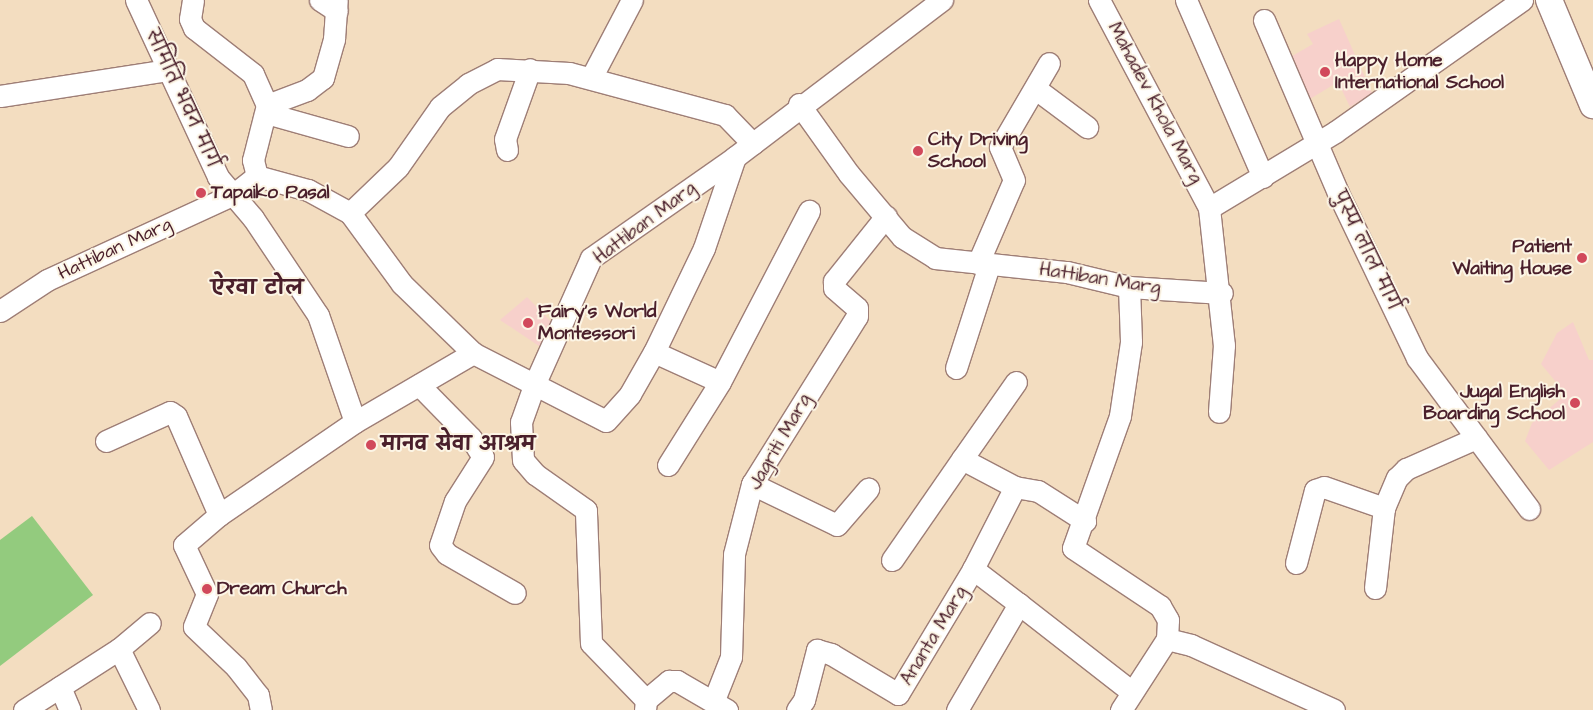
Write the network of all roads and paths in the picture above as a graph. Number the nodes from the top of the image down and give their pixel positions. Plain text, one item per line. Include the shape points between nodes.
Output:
1 (136, 0) edge
2 (193, 0) edge
3 (632, 0) edge
4 (942, 0) edge
5 (1098, 0) edge
6 (1186, 0) edge
7 (1522, 0) edge
8 (1549, 0) edge
9 (332, 4) edge
10 (1264, 20) dead end
11 (1049, 63) dead end
12 (530, 69) junction
13 (167, 70) junction
14 (592, 78) junction
15 (1036, 89) junction
16 (0, 96) edge
17 (799, 104) junction
18 (1593, 105) edge
19 (266, 109) junction
20 (1087, 127) dead end
21 (348, 136) dead end
22 (1316, 143) junction
23 (753, 144) junction
24 (507, 150) dead end
25 (735, 157) junction
26 (257, 176) junction
27 (1263, 177) junction
28 (234, 194) junction
29 (1209, 208) junction
30 (808, 211) dead end
31 (350, 213) junction
32 (886, 216) junction
33 (984, 264) junction
34 (1129, 287) junction
35 (1222, 293) junction
36 (0, 311) edge
37 (654, 352) junction
38 (473, 354) junction
39 (956, 368) dead end
40 (720, 382) junction
41 (1016, 382) dead end
42 (535, 383) junction
43 (419, 385) junction
44 (1219, 412) dead end
45 (354, 422) junction
46 (1476, 438) junction
47 (106, 441) dead end
48 (962, 459) junction
49 (668, 465) dead end
50 (752, 484) junction
51 (1015, 487) junction
52 (868, 489) dead end
53 (1384, 508) junction
54 (1529, 509) dead end
55 (219, 516) junction
56 (1085, 521) junction
57 (892, 560) dead end
58 (1296, 564) dead end
59 (973, 570) junction
60 (1376, 588) dead end
61 (515, 593) dead end
62 (1019, 604) junction
63 (150, 623) dead end
64 (1167, 639) junction
65 (120, 649) junction
66 (60, 687) junction
67 (1132, 692) junction
68 (892, 702) edge
69 (646, 705) edge
70 (720, 705) edge
71 (24, 710) edge
72 (70, 710) edge
73 (149, 710) edge
74 (261, 710) edge
75 (797, 710) edge
76 (957, 710) edge
77 (1122, 710) edge
78 (1334, 710) edge

1 - 13 street, समिति भवन मार्ग
2 - 19 street via 190,19 194,28 254,74
3 - 14 street
4 - 17 street, Hattiban Marg
5 - 29 street, Mahadev Khola Marg
6 - 27 street
7 - 22 street
8 - 18 main road
9 - 19 street via 323,78 307,90
10 - 22 street, पुस्प लाल मार्ग
11 - 15 street
12 - 14 street
12 - 24 street via 505,139
12 - 31 street via 498,69 468,84 440,107 398,167
13 - 16 street
13 - 28 street, समिति भवन मार्ग via 218,177
14 - 23 street via 725,116
15 - 20 street
15 - 33 street via 1000,147 1014,180
17 - 23 street, Hattiban Marg
17 - 32 street, Hattiban Marg via 849,174
19 - 21 street
19 - 26 street via 253,160
22 - 27 street
22 - 46 street, पुस्प लाल मार्ग via 1417,358
23 - 25 street, Hattiban Marg
25 - 37 street via 704,248
25 - 42 street, Hattiban Marg via 591,258
26 - 28 street, Hattiban Marg
26 - 31 street via 308,190
27 - 29 street
28 - 36 street, Hattiban Marg via 47,280
28 - 45 street, समिति भवन मार्ग via 318,315
29 - 35 street
30 - 40 street
31 - 38 street via 402,284
32 - 33 street, Hattiban Marg via 920,252 934,258
32 - 50 street, Jagriti Marg via 833,285 859,312
33 - 34 street, Hattiban Marg via 1067,272
33 - 39 street
34 - 35 street, Hattiban Marg
34 - 56 street via 1128,377
35 - 44 street via 1225,370
37 - 40 street
37 - 42 street via 630,394 606,421
38 - 42 street
38 - 43 street
40 - 49 street
41 - 48 street
42 - 69 street, Hattiban Marg via 521,422 523,460 535,474 586,510 591,642
43 - 45 street
43 - 61 street via 483,456 455,501 440,546
45 - 55 street
46 - 53 street via 1406,468
46 - 54 street, पुस्प लाल मार्ग
47 - 55 street via 170,412 176,416
48 - 51 street
48 - 57 street
50 - 52 street via 837,525
50 - 70 street, Jagriti Marg via 734,554 731,657
51 - 56 street via 1038,490
51 - 59 street, Ananta Marg
53 - 58 street via 1324,487 1315,490
53 - 60 street
55 - 74 street via 184,544 207,594 194,627 236,667 258,695
56 - 64 street via 1074,548 1160,606 1168,620
59 - 62 street
59 - 68 street, Ananta Marg
62 - 67 street
62 - 76 street
63 - 65 street
64 - 67 street
64 - 78 street via 1185,643
65 - 66 street
65 - 73 street
66 - 71 street
66 - 72 street
67 - 77 street
68 - 75 street, Ananta Marg via 831,654 817,650 804,700
69 - 70 street via 669,681 678,681

